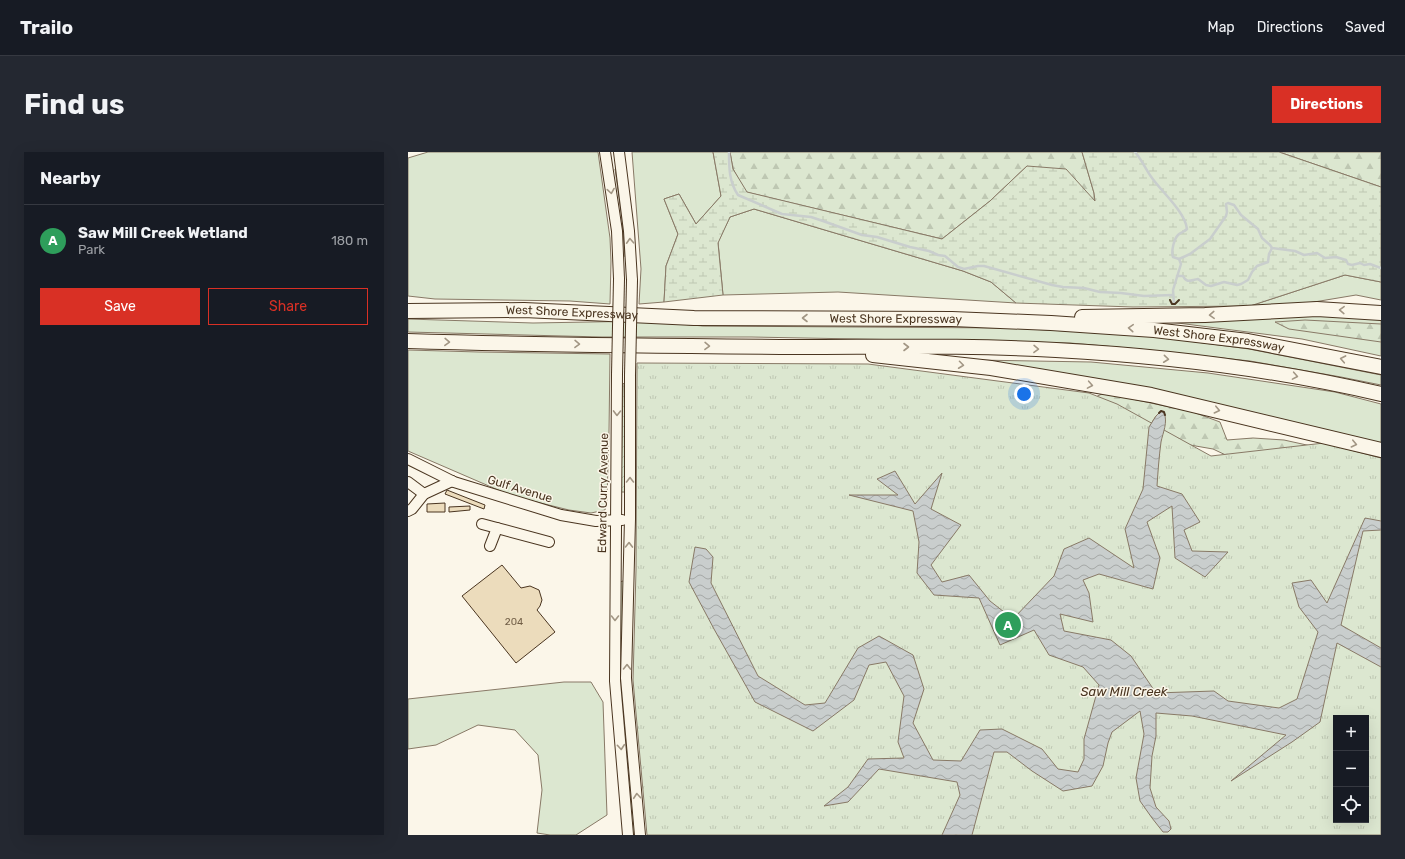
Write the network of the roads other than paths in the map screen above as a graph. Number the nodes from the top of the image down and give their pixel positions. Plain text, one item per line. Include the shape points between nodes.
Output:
1 (606, 152) edge
2 (620, 152) edge
3 (408, 301) edge
4 (408, 310) edge
5 (524, 310) junction
6 (1381, 313) edge
7 (952, 318) junction
8 (408, 341) edge
9 (797, 347) junction
10 (1381, 367) edge
11 (1381, 394) edge
12 (1381, 450) edge
13 (408, 459) edge
14 (452, 481) junction
15 (408, 482) edge
16 (424, 494) junction
17 (408, 511) edge
18 (630, 519) junction
19 (615, 520) junction
20 (482, 524) dead end
21 (497, 528) junction
22 (549, 542) dead end
23 (490, 546) dead end
24 (628, 835) edge
25 (640, 835) edge

1 -> 19 street, Edward Curry Avenue, bridge via 617,231 619,279
18 -> 2 street, bridge via 632,280
3 - 5 highway via 437,306
4 - 5 highway, West Shore Expressway
7 -> 5 highway, West Shore Expressway via 694,318
6 -> 7 highway via 1317,309 1205,315
10 -> 7 highway, West Shore Expressway via 1248,341 1154,330
8 -> 9 highway, West Shore Expressway
9 -> 11 highway, West Shore Expressway via 1055,350 1152,357 1246,368
9 -> 12 highway via 991,368 1152,395
13 - 14 street, Gulf Avenue
14 - 16 street
14 - 19 street, Gulf Avenue via 561,516 596,522
15 - 16 street
16 - 17 street
18 - 19 street, Gulf Avenue
25 -> 18 street via 626,678
19 -> 24 street, Edward Curry Avenue via 615,681
20 - 21 street
21 - 22 street
21 - 23 street

